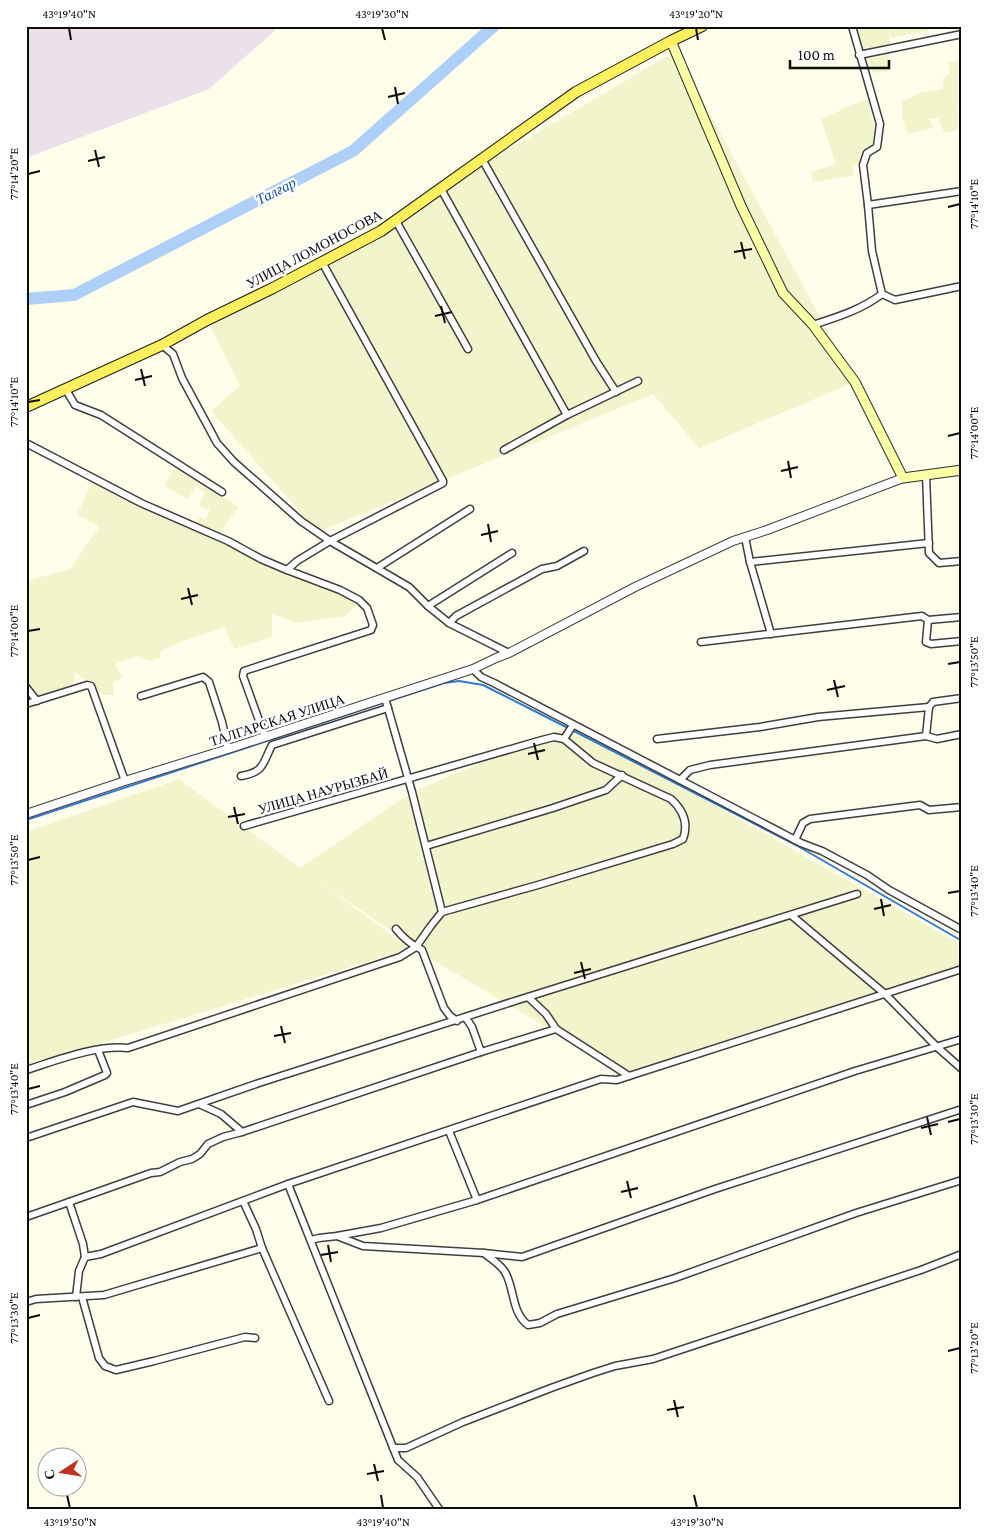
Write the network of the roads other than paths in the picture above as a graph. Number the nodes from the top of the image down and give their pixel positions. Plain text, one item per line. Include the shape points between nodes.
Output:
1 (702, 26) edge
2 (852, 26) edge
3 (962, 34) edge
4 (670, 41) junction
5 (859, 55) junction
6 (482, 159) junction
7 (441, 189) junction
8 (962, 191) edge
9 (868, 205) junction
10 (396, 221) junction
11 (322, 262) junction
12 (962, 286) edge
13 (882, 294) junction
14 (813, 325) junction
15 (162, 345) junction
16 (468, 349) dead end
17 (638, 382) dead end
18 (65, 388) junction
19 (616, 392) junction
20 (26, 407) edge
21 (567, 415) junction
22 (26, 443) edge
23 (504, 450) dead end
24 (962, 470) edge
25 (926, 475) junction
26 (903, 478) junction
27 (222, 492) dead end
28 (470, 509) dead end
29 (745, 537) junction
30 (330, 541) junction
31 (928, 543) junction
32 (584, 551) dead end
33 (512, 553) dead end
34 (962, 561) edge
35 (750, 562) junction
36 (377, 568) junction
37 (287, 570) junction
38 (428, 606) junction
39 (962, 617) edge
40 (928, 620) junction
41 (448, 623) junction
42 (771, 634) junction
43 (962, 641) edge
44 (701, 642) dead end
45 (509, 653) junction
46 (473, 669) junction
47 (26, 687) edge
48 (141, 696) dead end
49 (962, 698) edge
50 (37, 701) junction
51 (386, 702) junction
52 (26, 704) edge
53 (929, 707) junction
54 (571, 728) junction
55 (962, 734) edge
56 (926, 736) junction
57 (265, 737) junction
58 (564, 739) junction
59 (657, 739) dead end
60 (228, 749) junction
61 (240, 776) dead end
62 (622, 776) junction
63 (408, 779) junction
64 (680, 780) junction
65 (125, 781) junction
66 (962, 807) edge
67 (26, 814) edge
68 (244, 826) dead end
69 (795, 840) junction
70 (426, 846) junction
71 (857, 894) dead end
72 (442, 912) junction
73 (790, 915) junction
74 (396, 929) dead end
75 (962, 930) edge
76 (416, 947) junction
77 (962, 970) edge
78 (885, 994) junction
79 (528, 997) junction
80 (466, 1018) junction
81 (457, 1020) junction
82 (556, 1029) junction
83 (962, 1039) edge
84 (937, 1047) junction
85 (98, 1050) junction
86 (481, 1052) junction
87 (962, 1069) edge
88 (26, 1070) edge
89 (629, 1076) junction
90 (199, 1104) junction
91 (26, 1105) edge
92 (962, 1109) edge
93 (449, 1131) junction
94 (242, 1132) junction
95 (26, 1138) edge
96 (962, 1180) edge
97 (288, 1184) junction
98 (477, 1200) junction
99 (243, 1201) junction
100 (69, 1202) junction
101 (26, 1218) edge
102 (337, 1236) junction
103 (311, 1240) junction
104 (262, 1248) junction
105 (484, 1253) junction
106 (962, 1254) edge
107 (85, 1257) junction
108 (79, 1297) junction
109 (26, 1302) edge
110 (256, 1338) dead end
111 (329, 1401) dead end
112 (393, 1448) junction
113 (439, 1509) edge

1 - 4 main road, УЛИЦА ЛОМОНОСОВА
2 - 5 street
3 - 5 street
4 - 6 main road, УЛИЦА ЛОМОНОСОВА via 576,92
4 - 14 main road via 783,294
5 - 9 street via 880,124 877,148 867,153 863,165
6 - 7 main road, УЛИЦА ЛОМОНОСОВА
6 - 19 street
7 - 10 main road, УЛИЦА ЛОМОНОСОВА
7 - 21 street
8 - 9 street
9 - 13 street via 872,251
10 - 11 main road, УЛИЦА ЛОМОНОСОВА
10 - 16 street
11 - 15 main road, УЛИЦА ЛОМОНОСОВА
11 - 30 street via 443,481
12 - 13 street via 895,300
13 - 14 street via 853,312
14 - 26 main road via 855,382
15 - 18 main road, УЛИЦА ЛОМОНОСОВА
15 - 30 street via 172,354 217,443 288,509
17 - 19 street
18 - 20 main road, УЛИЦА ЛОМОНОСОВА
18 - 27 street via 75,405 101,415
19 - 21 street
21 - 23 street
22 - 37 street via 141,503 228,540
24 - 25 main road
25 - 26 main road
25 - 31 street
26 - 29 street, ТАЛГАРСКАЯ УЛИЦА
28 - 36 street
29 - 35 street
29 - 45 street, ТАЛГАРСКАЯ УЛИЦА via 635,587
30 - 36 street
30 - 37 street
31 - 34 street via 929,553 939,563
31 - 35 street
32 - 41 street via 557,566 542,570
33 - 38 street
35 - 42 street
36 - 38 street via 409,587
37 - 57 street via 358,600 367,608 373,627 244,671
38 - 41 street
39 - 40 street
40 - 42 street via 922,616
40 - 43 street via 926,642
41 - 45 street
42 - 44 street
45 - 46 street, ТАЛГАРСКАЯ УЛИЦА
46 - 51 street, ТАЛГАРСКАЯ УЛИЦА
46 - 54 street via 481,677
47 - 50 street
48 - 60 street via 203,677 209,682
49 - 53 street via 933,702
50 - 52 street
50 - 65 street via 86,684 91,686
51 - 57 street, ТАЛГАРСКАЯ УЛИЦА
51 - 61 street via 272,745 259,771
51 - 63 street
53 - 56 street
53 - 59 street via 818,717
54 - 58 street
54 - 64 street
55 - 56 street via 936,739
56 - 64 street via 710,765 690,770
57 - 60 street, ТАЛГАРСКАЯ УЛИЦА
58 - 62 street via 593,763
58 - 63 street, УЛИЦА НАУРЫЗБАЙ via 554,737
60 - 65 street, ТАЛГАРСКАЯ УЛИЦА
62 - 70 street via 606,790
62 - 72 street via 670,799 679,807 686,829 683,838 673,844
63 - 68 street, УЛИЦА НАУРЫЗБАЙ
63 - 70 street
64 - 69 street
65 - 67 street, ТАЛГАРСКАЯ УЛИЦА
66 - 69 street via 930,810 920,805 810,819 803,824
69 - 75 street via 822,851
70 - 72 street
71 - 73 street
72 - 76 street
73 - 78 street
73 - 79 street
74 - 76 street
76 - 81 street via 422,950 444,1008
76 - 85 street via 400,957 128,1048
77 - 78 street
78 - 84 street
78 - 89 street
79 - 80 street
79 - 82 street
80 - 81 street
80 - 86 street
81 - 90 street
82 - 86 street
82 - 89 street
83 - 84 street
84 - 87 street
84 - 98 street via 855,1071
85 - 88 street
85 - 91 street via 105,1075
86 - 94 street
89 - 93 street via 617,1080 601,1079
90 - 94 street via 221,1114
90 - 95 street via 178,1111 132,1102
92 - 105 street via 715,1189 522,1257
93 - 97 street
93 - 98 street
94 - 100 street via 208,1144 192,1159 160,1172
96 - 105 street via 528,1325 520,1319 506,1272
97 - 99 street
97 - 103 street
98 - 102 street via 381,1228
99 - 104 street
99 - 107 street via 101,1254
100 - 101 street
100 - 107 street
102 - 103 street
102 - 105 street via 363,1246
103 - 112 street
104 - 108 street via 104,1295
104 - 111 street
106 - 112 street via 653,1359 593,1373 462,1422 406,1448
107 - 108 street via 79,1270
108 - 109 street
108 - 110 street via 99,1358 105,1366 116,1370 246,1337
112 - 113 street via 398,1460 417,1477

